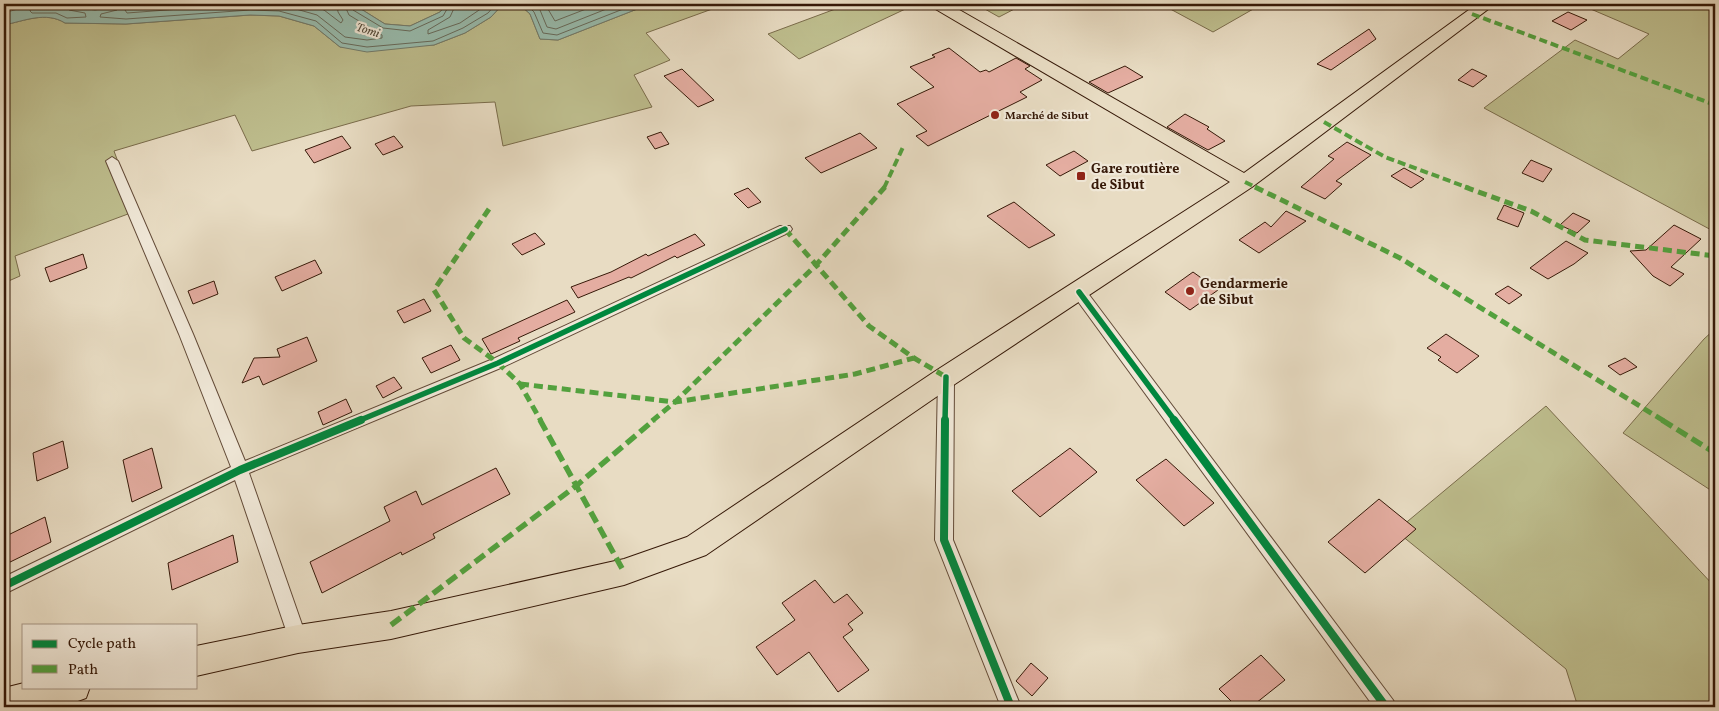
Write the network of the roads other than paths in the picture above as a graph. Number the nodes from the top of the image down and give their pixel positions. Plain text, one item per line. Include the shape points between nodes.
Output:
1 (938, 4) edge
2 (1488, 4) edge
3 (112, 161) dead end
4 (1245, 182) junction
5 (785, 229) dead end
6 (1079, 292) junction
7 (946, 377) junction
8 (240, 470) junction
9 (4, 586) edge
10 (298, 639) junction
11 (198, 661) edge
12 (71, 688) edge
13 (4, 703) edge
14 (1011, 707) edge
15 (1386, 707) edge

1 - 4 main road
2 - 4 main road
3 - 8 street
4 - 6 main road
5 - 8 street via 498,362
6 - 7 main road
6 - 15 street
7 - 10 main road via 696,546 624,572 391,625
7 - 14 street via 944,540
8 - 9 street
8 - 10 street
10 - 11 main road
12 - 13 main road

